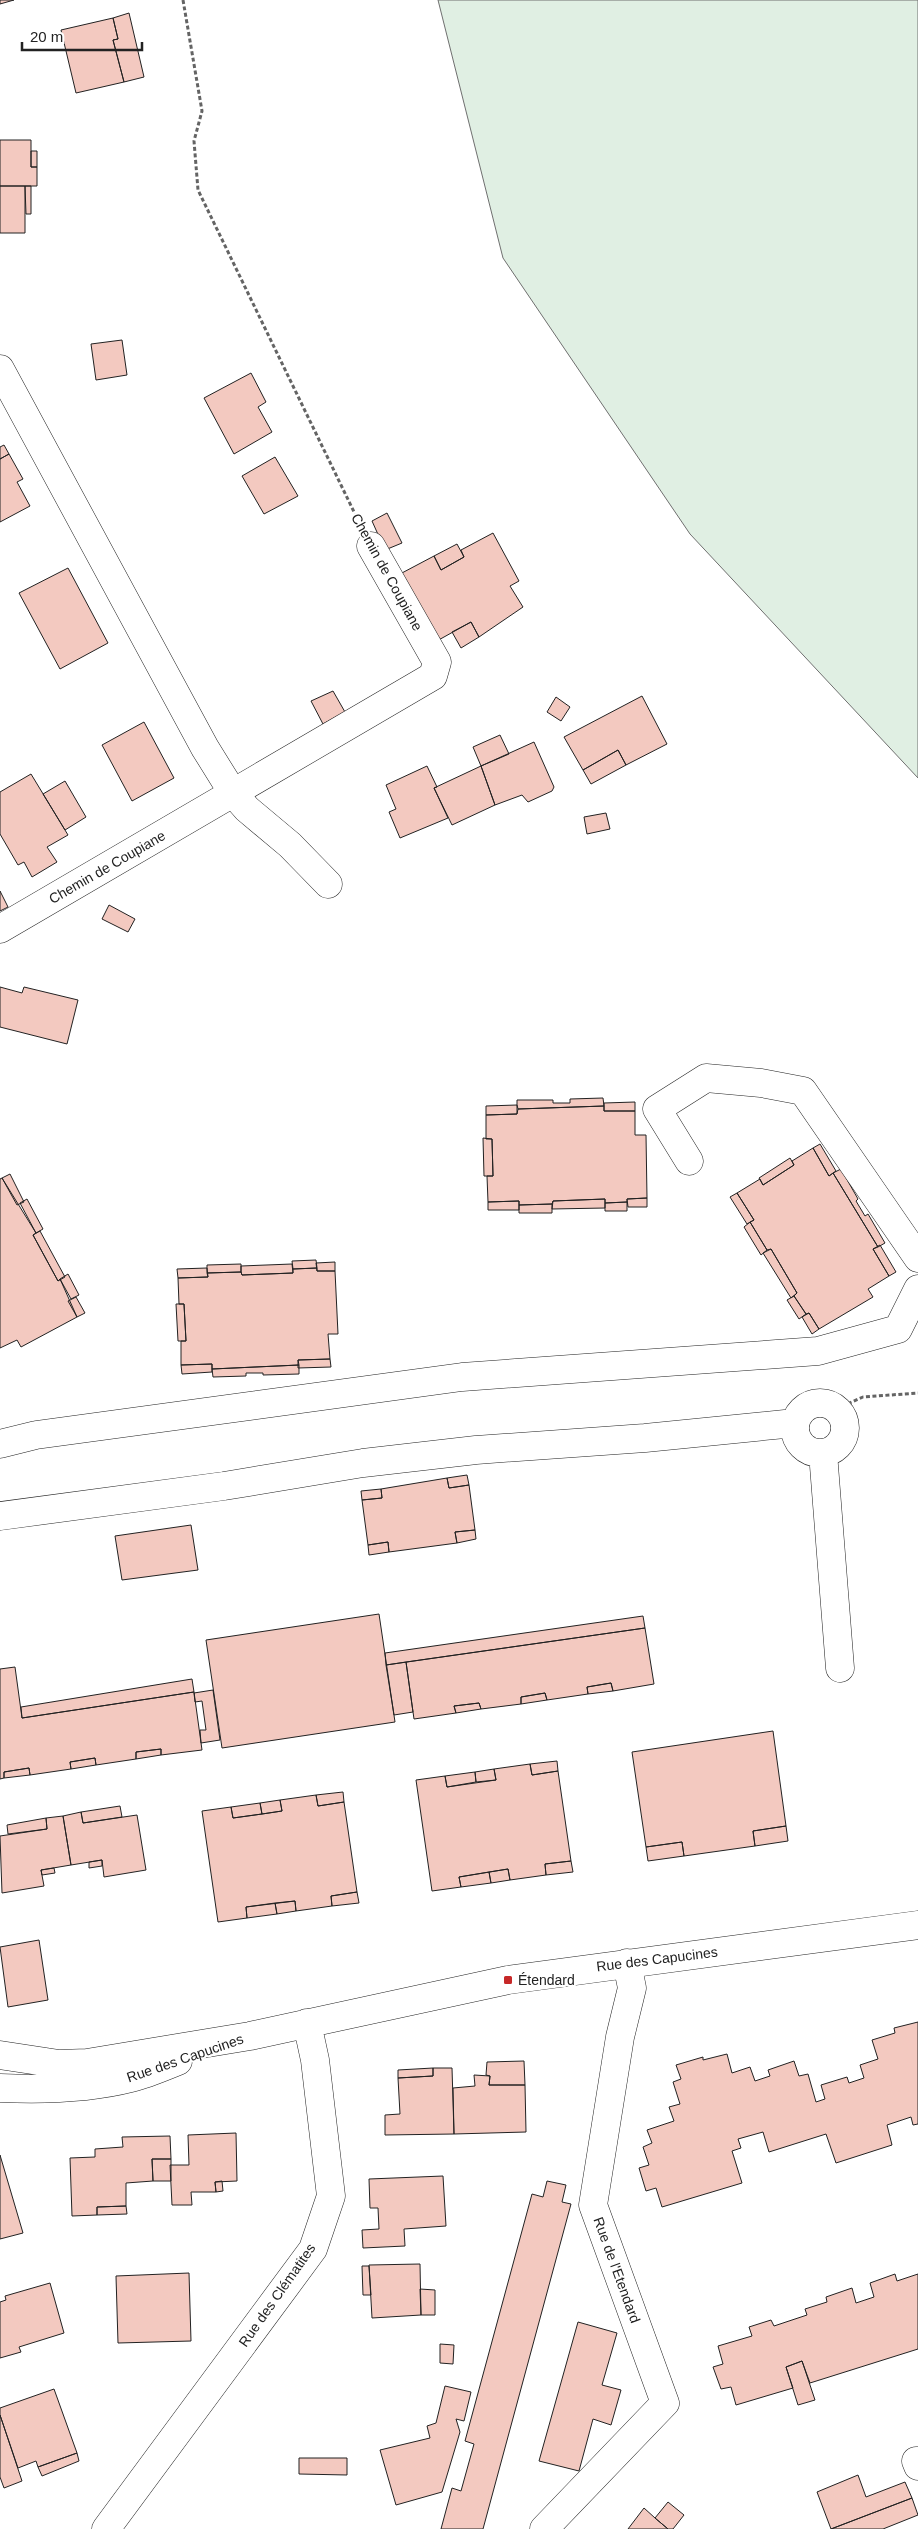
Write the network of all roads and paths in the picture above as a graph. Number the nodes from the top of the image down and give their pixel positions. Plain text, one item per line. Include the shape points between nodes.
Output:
1 (183, 0) edge
2 (0, 369) edge
3 (371, 546) joint
4 (233, 793) junction
5 (328, 884) dead end
6 (0, 930) edge
7 (689, 1161) dead end
8 (918, 1258) edge
9 (918, 1288) edge
10 (918, 1393) edge
11 (836, 1410) junction
12 (796, 1423) junction
13 (0, 1444) edge
14 (823, 1453) junction
15 (0, 1516) edge
16 (840, 1668) dead end
17 (918, 1925) edge
18 (627, 1963) junction
19 (307, 2023) junction
20 (250, 2036) junction
21 (0, 2055) edge
22 (0, 2088) edge
23 (106, 2529) edge
24 (544, 2529) edge

1 - 3 path, Chemin de Coupiane via 202,111 194,141 198,190
2 - 4 street via 205,748
3 - 4 street, Chemin de Coupiane via 437,662 433,676
4 - 5 street
4 - 6 street, Chemin de Coupiane
7 - 8 street via 657,1109 706,1078 803,1091
9 - 13 street via 898,1329 818,1351 462,1377 36,1435
10 - 11 path via 863,1397
11 - 12 street via 829,1405 812,1405 799,1415
11 - 14 street via 841,1416 844,1432 837,1446
12 - 14 street via 795,1431 802,1445 807,1450
12 - 15 street via 476,1450 363,1463 224,1486
14 - 16 street
17 - 18 street, Rue des Capucines
18 - 19 street, Rue des Capucines via 508,1980
18 - 24 street, Rue de l'Etendard via 632,1988 620,2037 593,2205 666,2403
19 - 20 street, Rue des Capucines
19 - 23 street, Rue des Clématites via 315,2060 331,2196 313,2249
20 - 21 street, Rue des Capucines via 87,2063 58,2064
20 - 22 street, Rue des Capucines via 132,2078 86,2086

